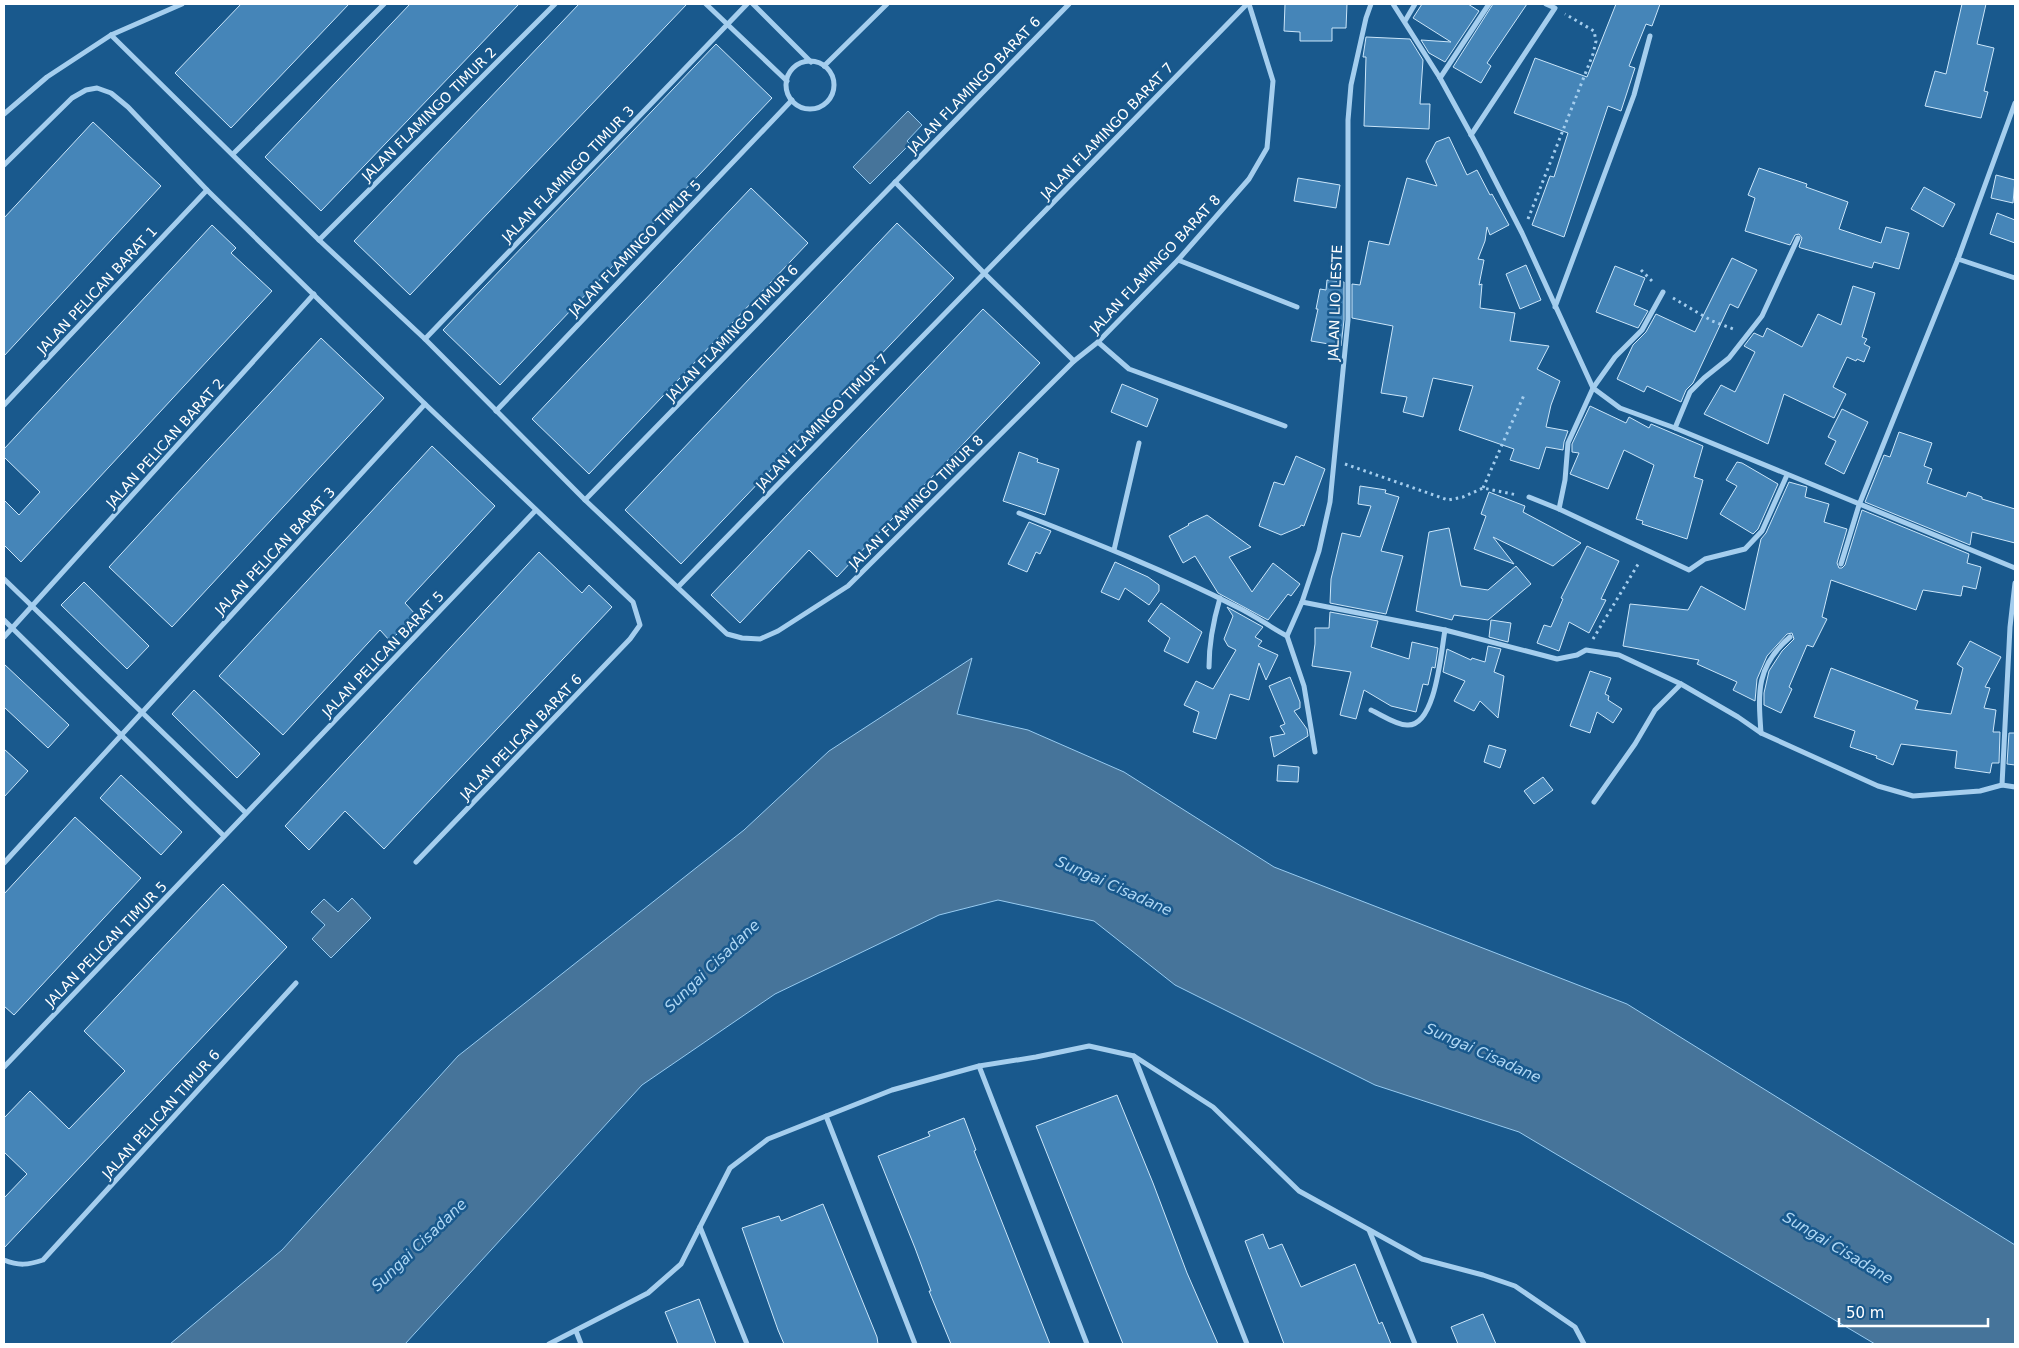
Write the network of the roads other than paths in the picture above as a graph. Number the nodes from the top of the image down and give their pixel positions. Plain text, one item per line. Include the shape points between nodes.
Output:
1 (182, 4) edge
2 (384, 4) edge
3 (555, 4) edge
4 (706, 4) edge
5 (747, 4) edge
6 (753, 4) edge
7 (887, 4) edge
8 (1069, 4) edge
9 (1248, 4) edge
10 (1371, 4) edge
11 (1393, 4) edge
12 (1415, 4) edge
13 (1489, 4) edge
14 (1546, 4) edge
15 (1405, 21) junction
16 (727, 24) junction
17 (110, 35) junction
18 (1650, 36) dead end
19 (812, 62) junction
20 (824, 66) junction
21 (1440, 78) junction
22 (787, 81) junction
23 (792, 100) junction
24 (2015, 103) edge
25 (4, 114) edge
26 (1471, 135) junction
27 (233, 154) junction
28 (4, 165) edge
29 (895, 182) junction
30 (207, 190) junction
31 (1798, 238) dead end
32 (319, 240) junction
33 (1958, 259) junction
34 (1178, 260) junction
35 (984, 274) junction
36 (2015, 278) edge
37 (1664, 292) road end
38 (314, 294) junction
39 (1297, 307) dead end
40 (1555, 307) junction
41 (425, 339) junction
42 (1098, 342) junction
43 (1074, 362) junction
44 (1593, 388) junction
45 (425, 404) junction
46 (4, 405) edge
47 (496, 411) junction
48 (1285, 426) dead end
49 (1674, 428) junction
50 (1139, 443) dead end
51 (1787, 475) junction
52 (1529, 497) road end
53 (585, 500) junction
54 (1859, 504) junction
55 (1559, 509) junction
56 (536, 510) junction
57 (1019, 513) dead end
58 (1114, 550) junction
59 (1841, 564) dead end
60 (2015, 568) edge
61 (4, 579) edge
62 (2015, 583) edge
63 (678, 587) junction
64 (1220, 598) junction
65 (1302, 602) junction
66 (33, 607) junction
67 (4, 620) edge
68 (12, 628) junction
69 (1445, 630) junction
70 (1286, 636) junction
71 (4, 637) edge
72 (1790, 637) dead end
73 (1209, 667) dead end
74 (1681, 684) junction
75 (1371, 710) dead end
76 (142, 712) junction
77 (1760, 733) junction
78 (121, 736) junction
79 (1314, 752) dead end
80 (2002, 785) junction
81 (2015, 788) edge
82 (1594, 802) dead end
83 (246, 813) junction
84 (224, 836) junction
85 (416, 862) dead end
86 (4, 863) edge
87 (296, 983) dead end
88 (1134, 1056) junction
89 (979, 1066) junction
90 (4, 1067) edge
91 (826, 1116) junction
92 (700, 1228) junction
93 (1369, 1230) junction
94 (4, 1260) edge
95 (576, 1332) junction
96 (549, 1344) edge
97 (581, 1344) edge
98 (747, 1344) edge
99 (915, 1344) edge
100 (1087, 1344) edge
101 (1247, 1344) edge
102 (1415, 1344) edge
103 (1584, 1344) edge

1 - 17 street
2 - 27 street
3 - 32 street, JALAN FLAMINGO TIMUR 2
4 - 16 street
5 - 16 street, JALAN FLAMINGO TIMUR 3
6 - 19 street
7 - 20 street
8 - 29 street, JALAN FLAMINGO BARAT 6
9 - 34 street, JALAN FLAMINGO BARAT 8 via 1273,80 1267,148 1249,180
9 - 35 street, JALAN FLAMINGO BARAT 7
10 - 65 street, JALAN LIO LESTE via 1351,85 1348,120 1348,320 1335,461 1326,522
11 - 15 street
12 - 15 street
13 - 21 street
14 - 26 street via 1555,8
15 - 21 street
16 - 22 street
16 - 41 street, JALAN FLAMINGO TIMUR 3
17 - 25 street via 47,77
17 - 27 street
18 - 40 street via 1634,95
19 - 20 street
19 - 22 street via 798,65
20 - 23 street via 834,83 827,102 809,110
21 - 26 street
22 - 23 street
23 - 47 street, JALAN FLAMINGO TIMUR 5
24 - 33 street
26 - 40 street via 1522,233
27 - 32 street
28 - 30 street via 72,98 97,88 111,93 128,107
29 - 35 street
29 - 53 street, JALAN FLAMINGO TIMUR 6
30 - 38 street
30 - 46 street, JALAN PELICAN BARAT 1
31 - 49 street via 1762,316 1728,358 1690,392
32 - 41 street
33 - 36 street
33 - 54 street
34 - 39 street
34 - 42 street, JALAN FLAMINGO BARAT 8
35 - 43 street
35 - 63 street, JALAN FLAMINGO TIMUR 7
37 - 44 street via 1642,330 1615,357
38 - 45 street
38 - 66 street, JALAN PELICAN BARAT 2
40 - 44 street
41 - 47 street
42 - 43 street, JALAN FLAMINGO BARAT 8
42 - 48 street via 1129,369
43 - 63 street, JALAN FLAMINGO TIMUR 8 via 848,586 778,631 760,639 727,634
44 - 49 street via 1620,408
44 - 55 street via 1568,443
45 - 56 street
45 - 76 street, JALAN PELICAN BARAT 3
47 - 53 street
49 - 51 street
50 - 58 street
51 - 54 street
51 - 55 street via 1762,531 1745,549 1705,559 1689,570
52 - 55 street
53 - 63 street
54 - 59 street
54 - 60 street
56 - 83 street, JALAN PELICAN BARAT 5
56 - 85 street, JALAN PELICAN BARAT 6 via 633,602 640,625
57 - 58 street
58 - 64 street
61 - 66 street
62 - 80 street
64 - 70 street
64 - 73 street via 1212,626
65 - 69 street
65 - 70 street, JALAN LIO LESTE
66 - 68 street, JALAN PELICAN BARAT 2
66 - 76 street
67 - 68 street
68 - 71 street, JALAN PELICAN BARAT 2
68 - 78 street
69 - 74 street via 1557,659 1586,650 1619,656
69 - 75 street via 1432,700 1423,718 1406,726
70 - 79 street via 1304,686
72 - 77 street via 1771,657 1763,673 1758,696
74 - 77 street
74 - 82 street via 1655,710 1636,744
76 - 78 street, JALAN PELICAN BARAT 3
76 - 83 street
77 - 80 street via 1878,786 1914,796 1980,791
78 - 84 street
78 - 86 street, JALAN PELICAN BARAT 3
80 - 81 street
83 - 84 street, JALAN PELICAN BARAT 5
84 - 90 street, JALAN PELICAN TIMUR 5
87 - 94 street, JALAN PELICAN TIMUR 6 via 43,1260 28,1266
88 - 89 street via 1089,1046
88 - 93 street via 1213,1107 1299,1191
88 - 101 street
89 - 91 street via 892,1090
89 - 100 street
91 - 92 street via 768,1139 730,1168
91 - 99 street
92 - 95 street via 681,1264 648,1293
92 - 98 street
93 - 102 street
93 - 103 street via 1422,1259 1514,1286 1575,1327
95 - 96 street
95 - 97 street

